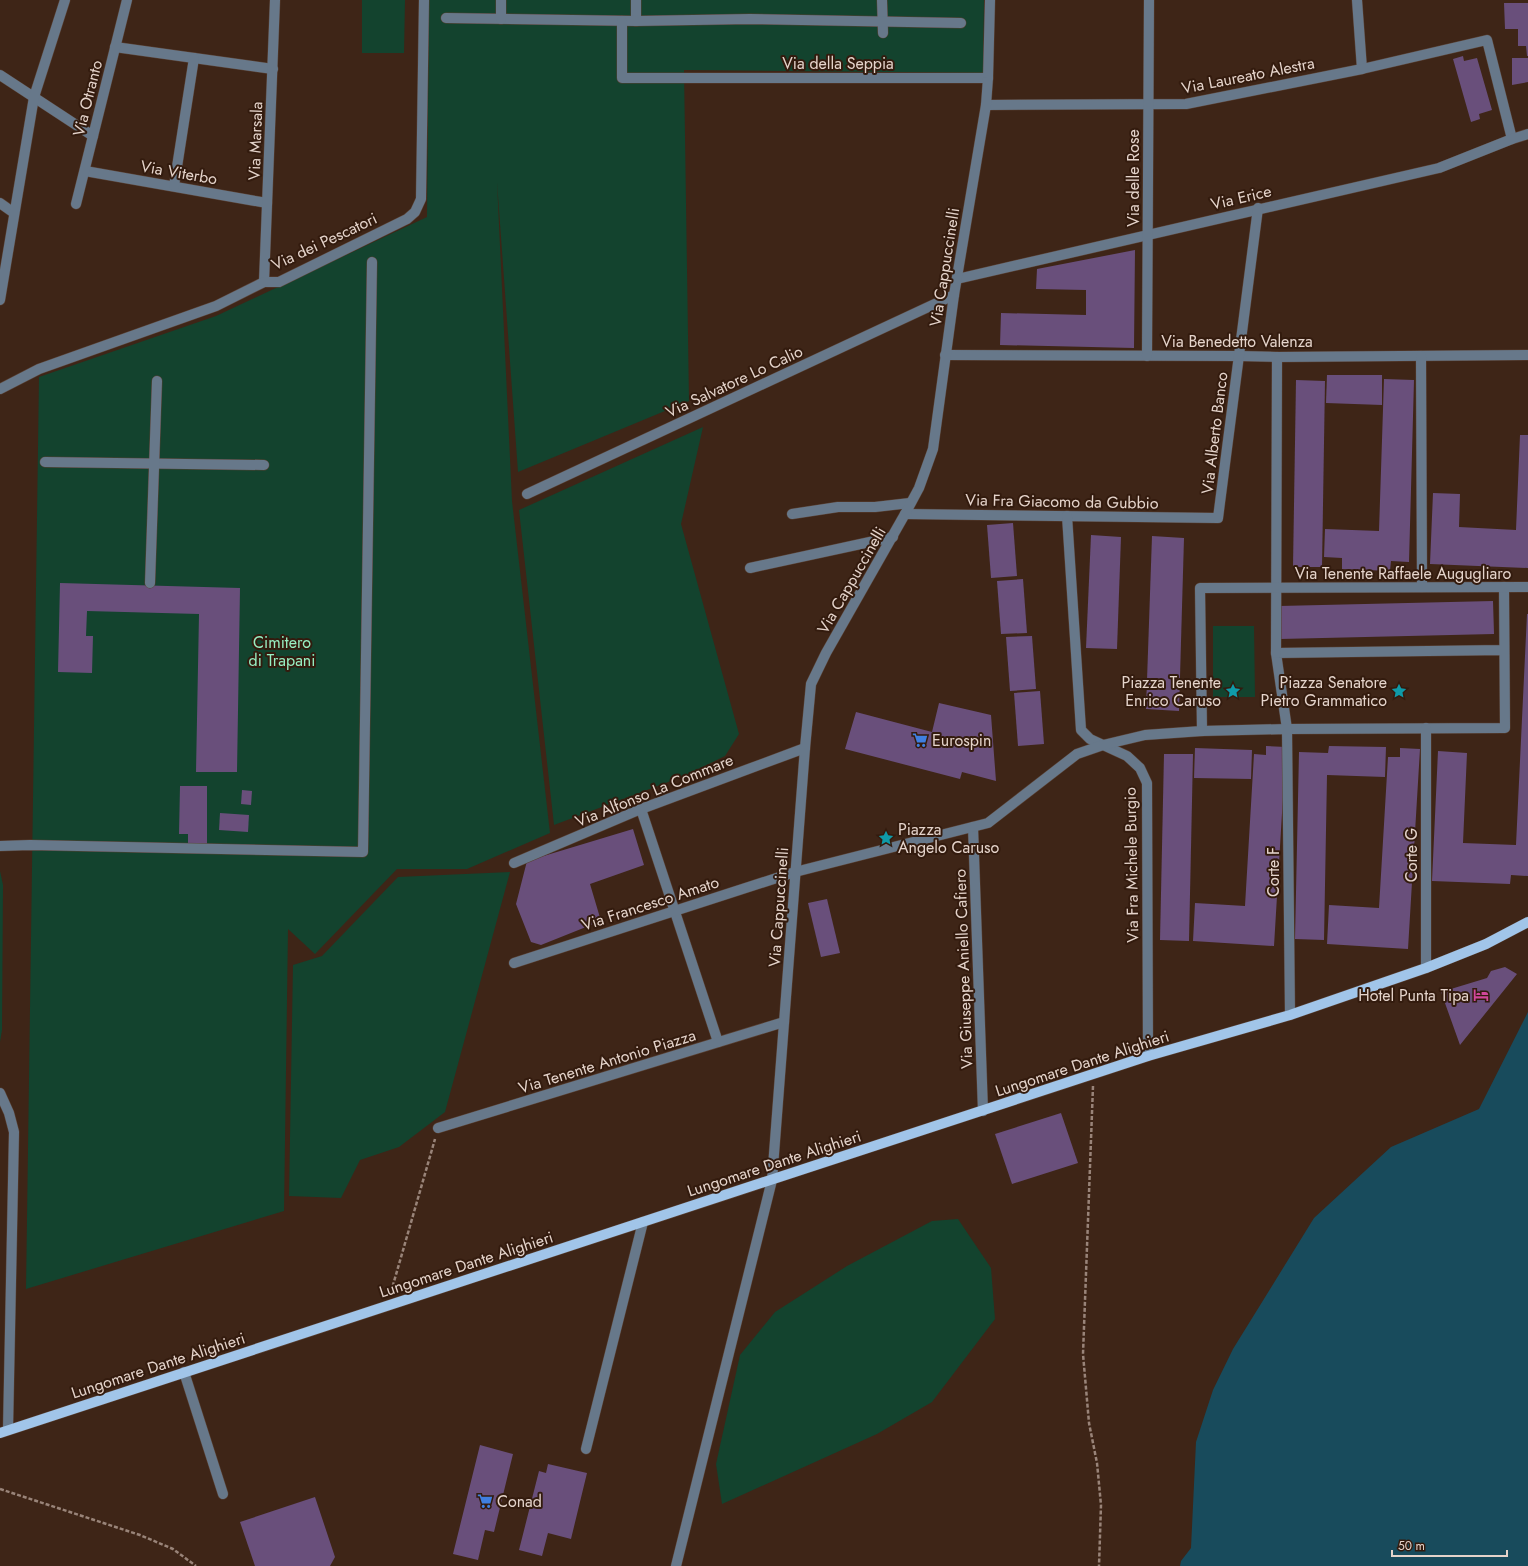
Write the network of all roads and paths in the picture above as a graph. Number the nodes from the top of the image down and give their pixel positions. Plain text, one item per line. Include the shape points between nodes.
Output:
1 (65, 0) edge
2 (127, 0) edge
3 (275, 0) edge
4 (424, 0) edge
5 (501, 0) edge
6 (636, 0) edge
7 (882, 0) edge
8 (990, 0) edge
9 (1149, 0) edge
10 (1358, 0) edge
11 (446, 18) dead end
12 (501, 19) junction
13 (622, 21) junction
14 (636, 21) junction
15 (883, 22) junction
16 (961, 23) dead end
17 (883, 33) dead end
18 (115, 46) junction
19 (194, 58) junction
20 (273, 69) junction
21 (1362, 69) junction
22 (0, 75) edge
23 (988, 78) junction
24 (34, 97) junction
25 (1149, 104) junction
26 (986, 105) junction
27 (1528, 134) edge
28 (93, 136) junction
29 (1512, 139) junction
30 (85, 170) junction
31 (174, 186) junction
32 (0, 203) edge
33 (267, 203) junction
34 (76, 204) dead end
35 (1258, 208) junction
36 (14, 213) junction
37 (1148, 234) junction
38 (372, 262) dead end
39 (957, 279) junction
40 (264, 282) junction
41 (954, 295) junction
42 (0, 300) edge
43 (945, 355) junction
44 (1528, 355) edge
45 (1147, 356) junction
46 (1239, 356) junction
47 (1421, 356) junction
48 (1277, 357) junction
49 (157, 381) dead end
50 (0, 389) edge
51 (45, 462) dead end
52 (154, 464) junction
53 (264, 466) dead end
54 (527, 494) dead end
55 (910, 503) junction
56 (792, 514) dead end
57 (905, 514) junction
58 (1067, 516) junction
59 (1218, 518) joint
60 (893, 537) junction
61 (750, 568) dead end
62 (150, 584) dead end
63 (1422, 587) junction
64 (1504, 587) junction
65 (1528, 587) edge
66 (1277, 588) junction
67 (1504, 650) junction
68 (1276, 653) junction
69 (1426, 728) junction
70 (1287, 730) junction
71 (1202, 731) junction
72 (1103, 745) junction
73 (805, 748) junction
74 (641, 809) junction
75 (973, 827) junction
76 (0, 846) edge
77 (514, 863) dead end
78 (795, 872) junction
79 (675, 911) junction
80 (1528, 922) edge
81 (514, 963) dead end
82 (1426, 968) junction
83 (1290, 1015) junction
84 (784, 1022) junction
85 (718, 1042) junction
86 (1148, 1056) junction
87 (1093, 1075) junction
88 (0, 1093) edge
89 (983, 1110) junction
90 (438, 1128) joint
91 (772, 1180) junction
92 (643, 1222) junction
93 (387, 1306) junction
94 (184, 1372) junction
95 (4, 1432) edge
96 (586, 1449) dead end
97 (0, 1489) edge
98 (223, 1494) dead end
99 (196, 1566) edge
100 (676, 1566) edge
101 (1099, 1566) edge

1 - 24 street
2 - 18 street, Via Otranto
3 - 20 street, Via Marsala
4 - 40 street, Via dei Pescatori via 421,199 415,212 407,219 279,282
5 - 12 street
6 - 14 street
7 - 15 street
8 - 23 street, Via Cappuccinelli
9 - 25 street, Via delle Rose
10 - 21 street
11 - 12 street
12 - 13 street
13 - 14 street
13 - 23 street, Via della Seppia via 622,78
14 - 15 street via 750,19
15 - 16 street
15 - 17 street
18 - 19 street
18 - 28 street, Via Otranto
19 - 20 street
19 - 31 street
20 - 33 street, Via Marsala
21 - 25 street, Via Laureato Alestra via 1186,104
21 - 29 street, Via Laureato Alestra via 1487,40
22 - 24 street
23 - 26 street, Via Cappuccinelli
24 - 28 street
24 - 36 street
25 - 26 street, Via Laureato Alestra
25 - 37 street, Via delle Rose
26 - 39 street, Via Cappuccinelli
27 - 29 street, Via Erice
28 - 30 street, Via Otranto
29 - 35 street, Via Erice via 1439,168
30 - 31 street, Via Viterbo
30 - 34 street, Via Otranto
31 - 33 street, Via Viterbo
32 - 36 street
33 - 40 street, Via Marsala
35 - 37 street, Via Erice
35 - 46 street, Via Alberto Banco
36 - 42 street
37 - 39 street, Via Erice
37 - 45 street, Via delle Rose
38 - 76 street via 363,852
39 - 41 street, Via Cappuccinelli
40 - 50 street, Via dei Pescatori via 216,306 39,369
41 - 43 street, Via Cappuccinelli
41 - 54 street, Via Salvatore Lo Calio
43 - 45 street, Via Benedetto Valenza
43 - 55 street, Via Cappuccinelli via 933,449 919,488
44 - 47 street, Via Benedetto Valenza
45 - 46 street, Via Benedetto Valenza
46 - 48 street, Via Benedetto Valenza
46 - 59 street, Via Alberto Banco
47 - 48 street, Via Benedetto Valenza
47 - 63 street
48 - 66 street, Corte F
49 - 52 street
51 - 52 street
52 - 53 street
52 - 62 street
55 - 56 street via 875,507 838,507
55 - 57 street, Via Cappuccinelli
57 - 58 street, Via Fra Giacomo da Gubbio
57 - 60 street, Via Cappuccinelli
58 - 59 street, Via Fra Giacomo da Gubbio
58 - 72 street, Via Fra Michele Burgio via 1081,730 1090,739
60 - 61 street
60 - 73 street, Via Cappuccinelli via 826,653 811,684
63 - 64 street, Via Tenente Raffaele Augugliaro
63 - 66 street, Via Tenente Raffaele Augugliaro
64 - 65 street, Via Tenente Raffaele Augugliaro
64 - 67 street
66 - 68 street, Corte F
66 - 71 street, Via Tenente Raffaele Augugliaro via 1200,588
67 - 68 street
67 - 69 street via 1505,728
68 - 70 street, Corte F
69 - 70 street
69 - 82 street, Corte G
70 - 71 street
70 - 83 street, Corte F
71 - 72 street via 1145,735
72 - 75 street via 1077,754 988,823
72 - 86 street, Via Fra Michele Burgio via 1127,756 1140,768 1146,783
73 - 74 street, Via Alfonso La Commare
73 - 78 street, Via Cappuccinelli
74 - 77 street, Via Alfonso La Commare
74 - 79 street
75 - 78 street, Via Francesco Amato
75 - 89 street, Via Giuseppe Aniello Cafiero
78 - 79 street, Via Francesco Amato
78 - 84 street, Via Cappuccinelli
79 - 81 street, Via Francesco Amato
79 - 85 street
80 - 82 main road, Lungomare Dante Alighieri via 1486,944
82 - 83 main road, Lungomare Dante Alighieri
83 - 86 main road, Lungomare Dante Alighieri
84 - 85 street, Via Tenente Antonio Piazza
84 - 91 street, Via Cappuccinelli
85 - 90 street, Via Tenente Antonio Piazza
86 - 87 main road, Lungomare Dante Alighieri
87 - 89 main road, Lungomare Dante Alighieri
87 - 101 path via 1083,1354 1089,1423 1097,1463 1101,1505
88 - 95 street via 14,1132
89 - 91 main road, Lungomare Dante Alighieri
90 - 93 path
91 - 92 main road, Lungomare Dante Alighieri
91 - 100 street, Via Cappuccinelli
92 - 93 main road, Lungomare Dante Alighieri
92 - 96 street
93 - 94 main road, Lungomare Dante Alighieri
94 - 95 main road, Lungomare Dante Alighieri
94 - 98 street
97 - 99 path via 140,1535 173,1549

